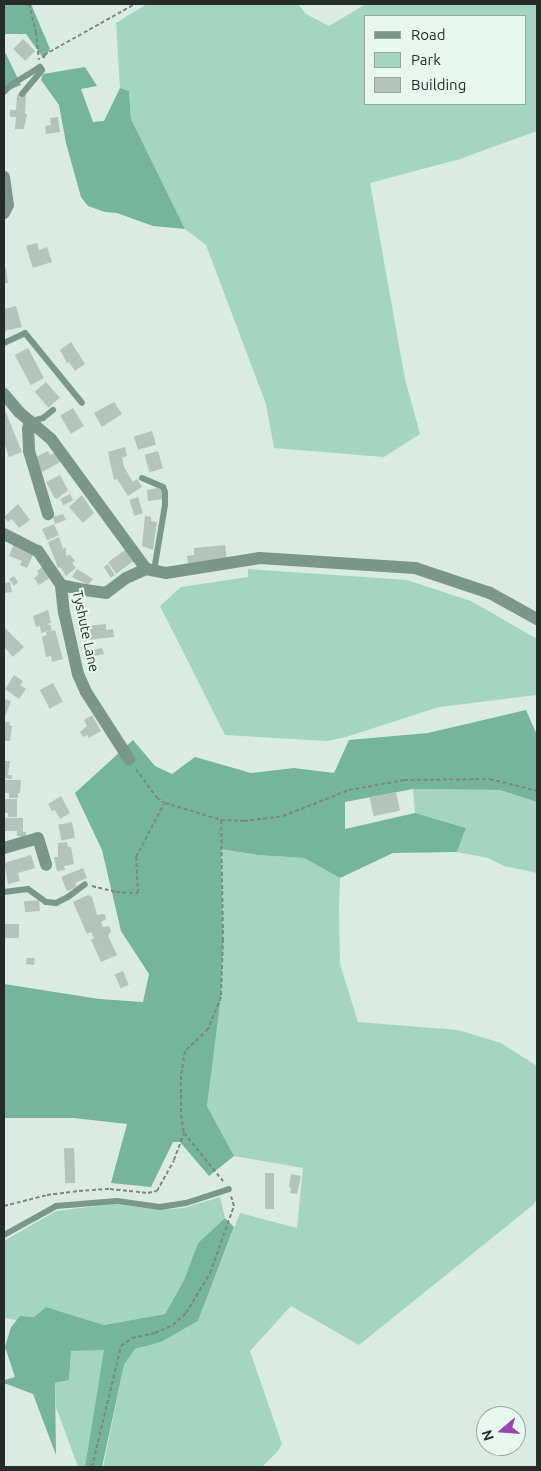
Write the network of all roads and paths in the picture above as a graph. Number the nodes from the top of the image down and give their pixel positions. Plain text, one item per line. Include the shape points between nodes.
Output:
1 (29, 4) edge
2 (134, 4) edge
3 (40, 67) junction
4 (4, 92) edge
5 (22, 94) dead end
6 (4, 177) edge
7 (4, 213) edge
8 (4, 343) edge
9 (4, 394) edge
10 (82, 403) dead end
11 (53, 410) dead end
12 (30, 422) junction
13 (142, 478) dead end
14 (48, 514) dead end
15 (4, 534) edge
16 (150, 570) junction
17 (61, 584) junction
18 (537, 619) edge
19 (129, 760) joint
20 (537, 791) edge
21 (165, 803) junction
22 (221, 820) junction
23 (4, 848) edge
24 (46, 865) dead end
25 (85, 884) joint
26 (4, 892) edge
27 (184, 1133) junction
28 (229, 1189) junction
29 (4, 1206) edge
30 (4, 1234) edge
31 (92, 1467) edge

1 - 3 path
2 - 3 path via 44,55
3 - 4 lane
3 - 5 lane via 42,70
6 - 7 street via 8,205
8 - 10 lane via 25,334
9 - 12 street
11 - 12 lane
12 - 14 street via 29,451
12 - 16 street via 51,438
13 - 16 lane via 163,487 165,492
15 - 17 street via 38,551
16 - 17 street via 126,578 106,593
16 - 18 street via 166,573 260,558 415,568 490,593
17 - 19 street, Tyshute Lane via 78,674
19 - 21 path via 157,798
20 - 22 path via 490,779 404,780 349,790 283,816
21 - 22 path
21 - 25 path via 136,857 138,893 101,890
22 - 27 path via 221,997 208,1029 185,1051 181,1076
23 - 24 street via 38,838
25 - 26 lane via 56,903 46,902 28,889
27 - 28 path
27 - 29 path via 157,1191 148,1193 110,1188 79,1191
28 - 30 lane via 186,1203 160,1207 117,1201 56,1206
28 - 31 path via 234,1206 210,1273 186,1313 173,1325 132,1338 121,1346

